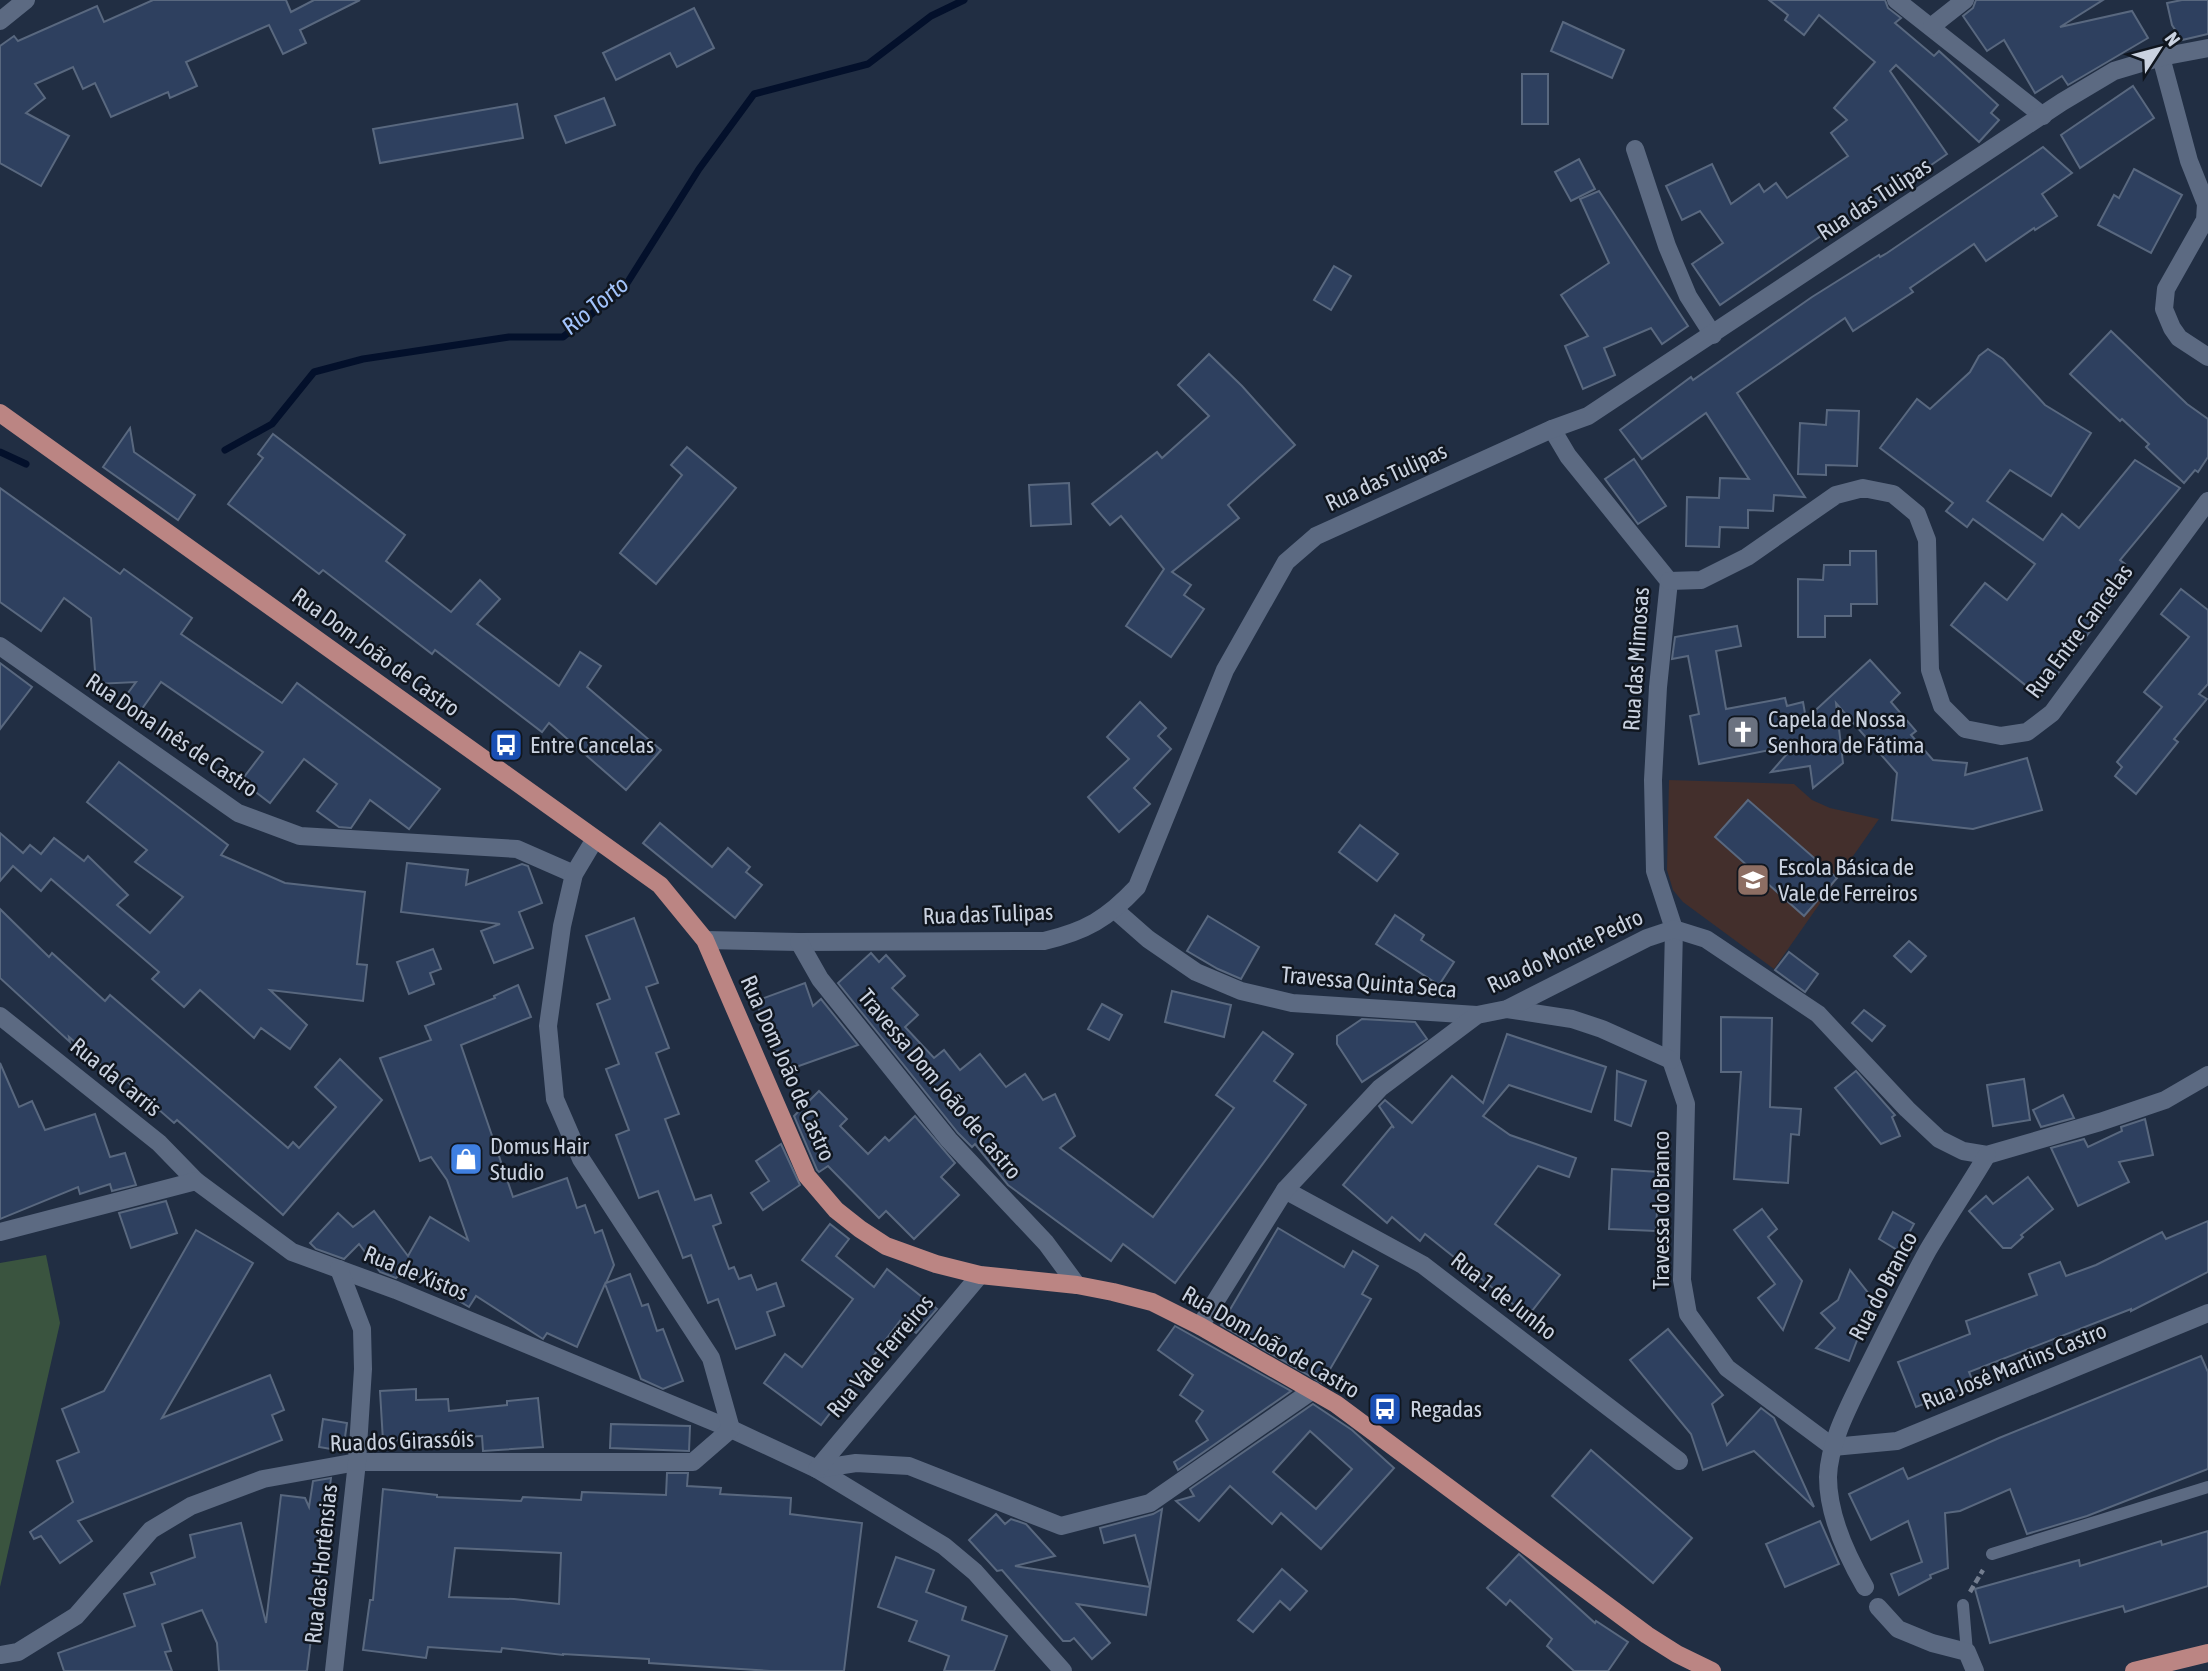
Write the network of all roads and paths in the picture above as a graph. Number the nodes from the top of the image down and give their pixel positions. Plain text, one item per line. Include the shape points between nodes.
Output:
1 (26, 0) edge
2 (1896, 0) edge
3 (1965, 0) edge
4 (0, 21) edge
5 (1932, 26) junction
6 (2208, 48) edge
7 (2161, 57) junction
8 (2043, 116) junction
9 (1634, 149) dead end
10 (1713, 334) junction
11 (2208, 357) edge
12 (0, 413) edge
13 (1552, 429) junction
14 (2208, 501) edge
15 (1669, 581) junction
16 (0, 646) edge
17 (595, 839) junction
18 (574, 874) junction
19 (1115, 910) junction
20 (1674, 929) junction
21 (705, 940) junction
22 (799, 942) junction
23 (1507, 1009) junction
24 (1477, 1015) junction
25 (0, 1016) edge
26 (1671, 1060) junction
27 (2208, 1075) edge
28 (1987, 1155) junction
29 (196, 1181) junction
30 (1285, 1190) junction
31 (0, 1232) edge
32 (338, 1269) junction
33 (980, 1275) junction
34 (1077, 1285) junction
35 (2208, 1313) edge
36 (1200, 1326) junction
37 (1312, 1390) junction
38 (731, 1430) junction
39 (1833, 1447) junction
40 (1679, 1461) dead end
41 (357, 1462) junction
42 (817, 1469) junction
43 (2208, 1487) edge
44 (1992, 1554) joint
45 (1865, 1587) dead end
46 (1963, 1605) joint
47 (1878, 1607) dead end
48 (1968, 1652) junction
49 (2208, 1653) edge
50 (0, 1655) edge
51 (2180, 1666) edge
52 (334, 1671) edge
53 (1063, 1671) edge
54 (1712, 1671) edge
55 (1975, 1671) edge
56 (2138, 1671) edge

1 - 4 street
2 - 5 street
3 - 5 street
5 - 8 street
6 - 7 street, Rua das Tulipas
7 - 8 street, Rua das Tulipas via 2114,71
7 - 11 street via 2189,161 2206,204 2205,220 2166,289 2164,309 2179,338
8 - 10 street, Rua das Tulipas
9 - 10 street via 1688,296
10 - 13 street, Rua das Tulipas via 1588,416
12 - 17 main road, Rua Dom João de Castro
13 - 15 street, Rua das Mimosas via 1568,456
13 - 19 street, Rua das Tulipas via 1316,537 1286,562 1225,670 1137,887
14 - 15 street, Rua Entre Cancelas via 2052,713 2027,732 2001,736 1965,729 1942,706 1930,670 1927,540 1917,514 1893,494 1863,488 1836,495 1748,557 1701,580
15 - 20 street, Rua das Mimosas via 1653,780 1655,871
16 - 18 street, Rua Dona Inês de Castro via 238,813 300,836 517,849
17 - 18 street
17 - 21 main road, Rua Dom João de Castro via 660,885
18 - 38 street via 548,1026 555,1099 581,1159 711,1358
19 - 22 street, Rua das Tulipas via 1077,932 1044,942
19 - 24 street, Travessa Quinta Seca via 1196,972 1241,991 1292,1003
20 - 23 street, Rua do Monte Pedro via 1647,938
20 - 26 street, Travessa do Branco
20 - 28 street, Rua do Monte Pedro via 1706,939 1818,1014 1939,1139 1963,1151
21 - 22 street, Rua das Tulipas
21 - 33 main road, Rua Dom João de Castro via 807,1176 836,1210 886,1246
22 - 34 street, Travessa Dom João de Castro via 820,979 949,1140 1046,1243
23 - 24 street, Rua do Monte Pedro
23 - 26 street via 1602,1028
24 - 30 street, Rua do Monte Pedro via 1380,1088
25 - 29 street, Rua da Carris via 159,1143
26 - 39 street, Travessa do Branco via 1686,1104 1682,1280 1688,1314 1727,1368
27 - 28 street via 2165,1100
28 - 39 street, Rua do Branco via 1893,1316
29 - 31 street
29 - 32 street, Rua de Xistos via 292,1252
30 - 36 street, Rua do Monte Pedro
30 - 40 street, Rua 1 de Junho via 1423,1265
32 - 38 street, Rua de Xistos
32 - 41 street, Rua das Hortênsias via 362,1329
33 - 34 main road, Rua Dom João de Castro
33 - 42 street, Rua Vale Ferreiros
34 - 36 main road, Rua Dom João de Castro via 1152,1302
35 - 39 street, Rua José Martins Castro via 1897,1441
36 - 37 main road, Rua Dom João de Castro
37 - 42 street via 1150,1503 1061,1525 909,1466 856,1464
37 - 54 main road, Rua Dom João de Castro via 1647,1635
38 - 41 street, Rua dos Girassóis via 693,1462
38 - 42 street, Rua de Xistos
39 - 45 street via 1828,1478 1834,1513 1849,1561
41 - 50 street, Rua dos Girassóis via 263,1479 191,1506 151,1530 76,1616 18,1652
41 - 52 street, Rua das Hortênsias
42 - 53 street, Rua de Xistos via 944,1546 975,1573
43 - 44 lane
44 - 46 path
46 - 48 lane
47 - 48 street via 1898,1629
48 - 55 street
49 - 51 main road
51 - 56 main road

